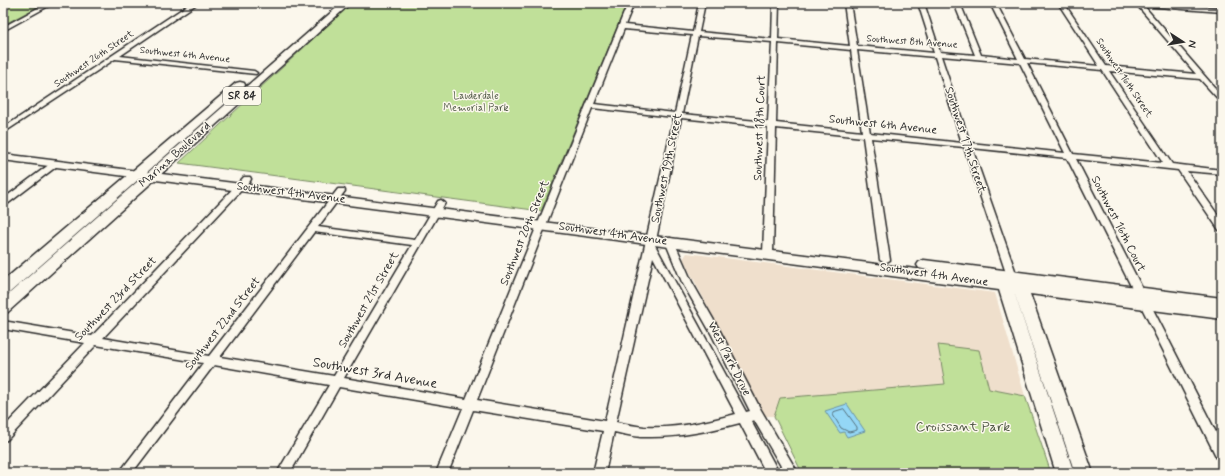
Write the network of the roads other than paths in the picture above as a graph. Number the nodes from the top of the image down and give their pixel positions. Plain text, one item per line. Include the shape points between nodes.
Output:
1 (51, 3) edge
2 (195, 3) edge
3 (631, 3) edge
4 (702, 3) edge
5 (776, 3) edge
6 (847, 3) edge
7 (921, 3) edge
8 (957, 3) edge
9 (993, 3) edge
10 (1061, 3) edge
11 (1131, 3) edge
12 (338, 4) edge
13 (1139, 4) edge
14 (1185, 5) edge
15 (1219, 10) edge
16 (1222, 15) edge
17 (622, 27) junction
18 (3, 29) edge
19 (695, 34) junction
20 (774, 41) junction
21 (854, 48) junction
22 (938, 55) junction
23 (114, 57) junction
24 (979, 57) junction
25 (1021, 61) junction
26 (1104, 68) junction
27 (254, 73) junction
28 (1202, 77) junction
29 (1222, 100) edge
30 (589, 106) junction
31 (679, 116) junction
32 (772, 126) junction
33 (3, 131) edge
34 (868, 135) junction
35 (966, 145) junction
36 (3, 149) edge
37 (1070, 156) junction
38 (3, 157) edge
39 (57, 163) junction
40 (1169, 166) junction
41 (1180, 167) junction
42 (149, 171) junction
43 (1222, 172) edge
44 (244, 183) junction
45 (338, 195) junction
46 (3, 203) edge
47 (439, 207) junction
48 (543, 220) junction
49 (1222, 228) edge
50 (312, 229) junction
51 (651, 242) junction
52 (670, 242) junction
53 (417, 243) junction
54 (768, 249) junction
55 (885, 260) junction
56 (1013, 283) junction
57 (3, 290) edge
58 (1143, 298) junction
59 (1222, 303) edge
60 (3, 308) edge
61 (1222, 313) edge
62 (3, 325) edge
63 (94, 340) junction
64 (211, 361) junction
65 (337, 381) junction
66 (469, 404) junction
67 (757, 414) junction
68 (742, 418) junction
69 (609, 428) junction
70 (3, 436) edge
71 (1222, 456) edge
72 (125, 473) edge
73 (283, 473) edge
74 (442, 473) edge
75 (599, 473) edge
76 (773, 473) edge
77 (792, 473) edge
78 (1064, 473) edge
79 (1084, 473) edge

1 - 18 street
2 - 23 street, Southwest 26th Street
3 - 17 street, Southwest 20th Street
4 - 19 street, Southwest 19th Street
5 - 20 street, Southwest 18th Court
6 - 21 street
7 - 22 street, Southwest 17th Street
8 - 24 street
9 - 25 street, Southwest 16th Court
10 - 26 street, Southwest 16th Street
11 - 13 street
12 - 27 main road, Marina Boulevard / SR 84
12 - 42 main road, Marina Boulevard / SR 84
13 - 14 street
13 - 28 street
14 - 15 street
15 - 16 street
17 - 19 street, Southwest 8th Avenue
17 - 30 street, Southwest 20th Street
19 - 20 street, Southwest 8th Avenue
19 - 31 street, Southwest 19th Street
20 - 21 street, Southwest 8th Avenue
20 - 32 street, Southwest 18th Court
21 - 22 street, Southwest 8th Avenue
21 - 34 street
22 - 24 street, Southwest 8th Avenue
22 - 35 street, Southwest 17th Street
23 - 27 street, Southwest 6th Avenue
23 - 33 street, Southwest 26th Street
24 - 25 street, Southwest 8th Avenue
25 - 26 street, Southwest 8th Avenue
25 - 37 street, Southwest 16th Court
26 - 28 street, Southwest 8th Avenue
26 - 40 street, Southwest 16th Street
27 - 42 main road, Marina Boulevard / SR 84
28 - 29 street
30 - 31 street, Southwest 6th Avenue
30 - 48 street, Southwest 20th Street
31 - 32 street, Southwest 6th Avenue
31 - 51 street, Southwest 19th Street
32 - 34 street, Southwest 6th Avenue
32 - 54 street, Southwest 18th Court
34 - 35 street, Southwest 6th Avenue
34 - 55 street
35 - 37 street, Southwest 6th Avenue
35 - 56 street, Southwest 17th Street
36 - 42 main road, Southwest 4th Avenue
37 - 40 street, Southwest 6th Avenue
37 - 58 street, Southwest 16th Court
38 - 39 main road, Southwest 4th Avenue
39 - 42 main road, Southwest 4th Avenue
39 - 46 street
40 - 41 street, Southwest 6th Avenue
41 - 43 street, Southwest 6th Avenue
41 - 49 street
42 - 44 main road, Southwest 4th Avenue
42 - 57 main road, Marina Boulevard / SR 84
42 - 60 main road, Marina Boulevard / SR 84
44 - 45 main road, Southwest 4th Avenue
44 - 63 street, Southwest 23rd Street
45 - 47 main road, Southwest 4th Avenue
45 - 50 street, Southwest 22nd Street
47 - 48 main road, Southwest 4th Avenue
47 - 53 street, Southwest 21st Street
48 - 51 main road, Southwest 4th Avenue
48 - 66 street, Southwest 20th Street
50 - 53 street
50 - 64 street, Southwest 22nd Street
51 - 52 main road, Southwest 4th Avenue
51 - 54 main road, Southwest 4th Avenue
51 - 68 street, West Park Drive
51 - 69 street, Southwest 19th Street
52 - 54 main road, Southwest 4th Avenue
52 - 67 street, West Park Drive via 687,282
53 - 65 street, Southwest 21st Street
54 - 55 main road, Southwest 4th Avenue
54 - 56 main road, Southwest 4th Avenue
55 - 56 main road, Southwest 4th Avenue
56 - 58 main road, Southwest 4th Avenue
56 - 78 main road, Southwest 17th Street
56 - 79 main road, Southwest 17th Street
58 - 59 main road, Southwest 4th Avenue
58 - 61 main road, Southwest 4th Avenue
58 - 71 street, Southwest 16th Court
62 - 63 street, Southwest 3rd Avenue
63 - 64 street, Southwest 3rd Avenue
63 - 70 street, Southwest 23rd Street
64 - 65 street, Southwest 3rd Avenue
64 - 72 street, Southwest 22nd Street
65 - 66 street, Southwest 3rd Avenue
65 - 73 street, Southwest 21st Street
66 - 69 street, Southwest 3rd Avenue
66 - 74 street, Southwest 20th Street
67 - 68 street, Southwest 3rd Avenue
67 - 77 street, West Park Drive
68 - 69 street, Southwest 3rd Avenue via 677,431 644,432
68 - 76 street, West Park Drive
69 - 75 street, Southwest 19th Street

